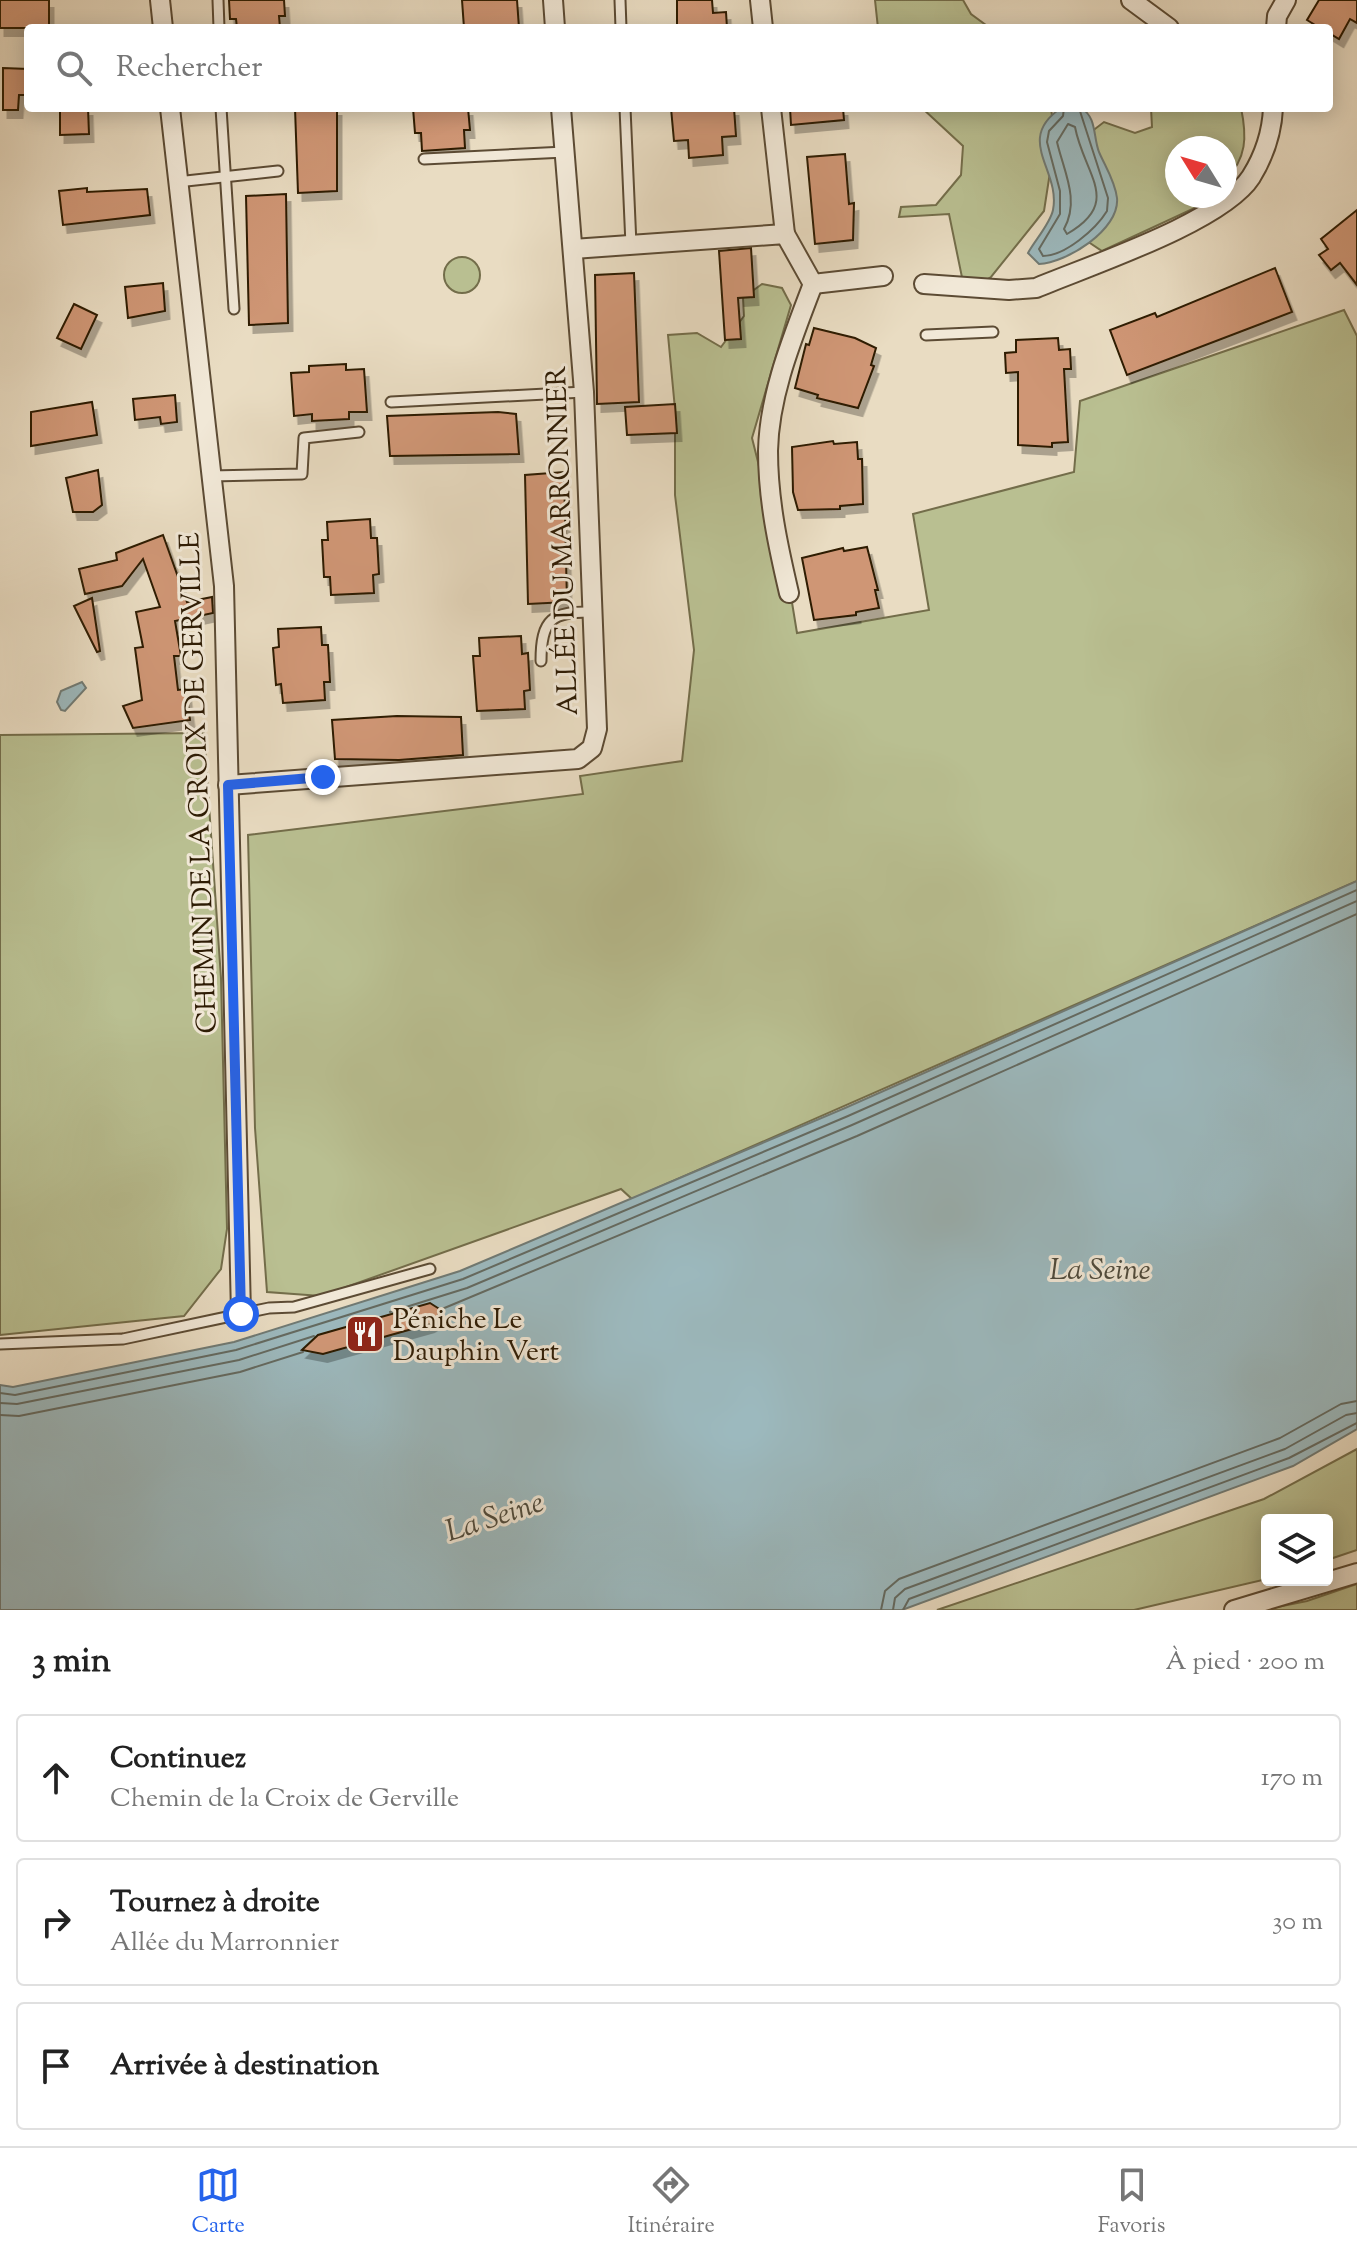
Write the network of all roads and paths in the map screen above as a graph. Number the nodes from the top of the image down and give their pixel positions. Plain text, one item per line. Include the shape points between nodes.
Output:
1 (160, 0) edge
2 (218, 0) edge
3 (553, 0) edge
4 (620, 0) edge
5 (760, 0) edge
6 (1131, 0) edge
7 (1286, 0) edge
8 (163, 24) edge
9 (219, 24) edge
10 (555, 24) edge
11 (621, 24) edge
12 (763, 24) edge
13 (1164, 24) edge
14 (1276, 24) edge
15 (170, 112) edge
16 (221, 112) edge
17 (561, 112) edge
18 (625, 112) edge
19 (771, 112) edge
20 (1273, 112) edge
21 (565, 152) junction
22 (424, 159) dead end
23 (278, 171) dead end
24 (223, 176) junction
25 (177, 182) junction
26 (785, 234) junction
27 (631, 245) junction
28 (573, 249) junction
29 (883, 276) dead end
30 (813, 284) junction
31 (924, 284) dead end
32 (234, 309) dead end
33 (993, 332) dead end
34 (926, 335) dead end
35 (584, 392) junction
36 (391, 402) dead end
37 (359, 432) dead end
38 (211, 476) junction
39 (789, 593) dead end
40 (593, 612) junction
41 (541, 661) dead end
42 (228, 785) junction
43 (430, 1269) dead end
44 (241, 1314) junction
45 (0, 1344) edge
46 (1357, 1573) edge
47 (1234, 1610) edge

1 - 8 street
2 - 9 lane
3 - 10 street
4 - 11 lane
5 - 12 street
6 - 13 street
7 - 14 street
15 - 25 street, CHEMIN DE LA CROIX DE GERVILLE
16 - 24 lane
17 - 21 street, ALLÉE DU MARRONNIER
18 - 27 lane
19 - 26 street
20 - 31 street via 1272,130 1250,179 1206,215 1036,288
21 - 22 lane
21 - 28 street, ALLÉE DU MARRONNIER
23 - 24 lane
24 - 25 lane
24 - 32 lane
25 - 38 street, CHEMIN DE LA CROIX DE GERVILLE
26 - 27 street
26 - 30 street
27 - 28 street
28 - 35 street, ALLÉE DU MARRONNIER
29 - 30 street
30 - 39 street via 783,365 768,449 773,523
33 - 34 lane
35 - 36 lane
35 - 40 street, ALLÉE DU MARRONNIER
37 - 38 lane via 304,438 302,474
38 - 42 street, CHEMIN DE LA CROIX DE GERVILLE via 224,586
40 - 41 lane via 559,615 547,623
40 - 42 street, ALLÉE DU MARRONNIER via 597,729 592,748 578,759
42 - 44 street, CHEMIN DE LA CROIX DE GERVILLE
43 - 44 lane via 294,1307
44 - 45 lane via 123,1339
46 - 47 street

